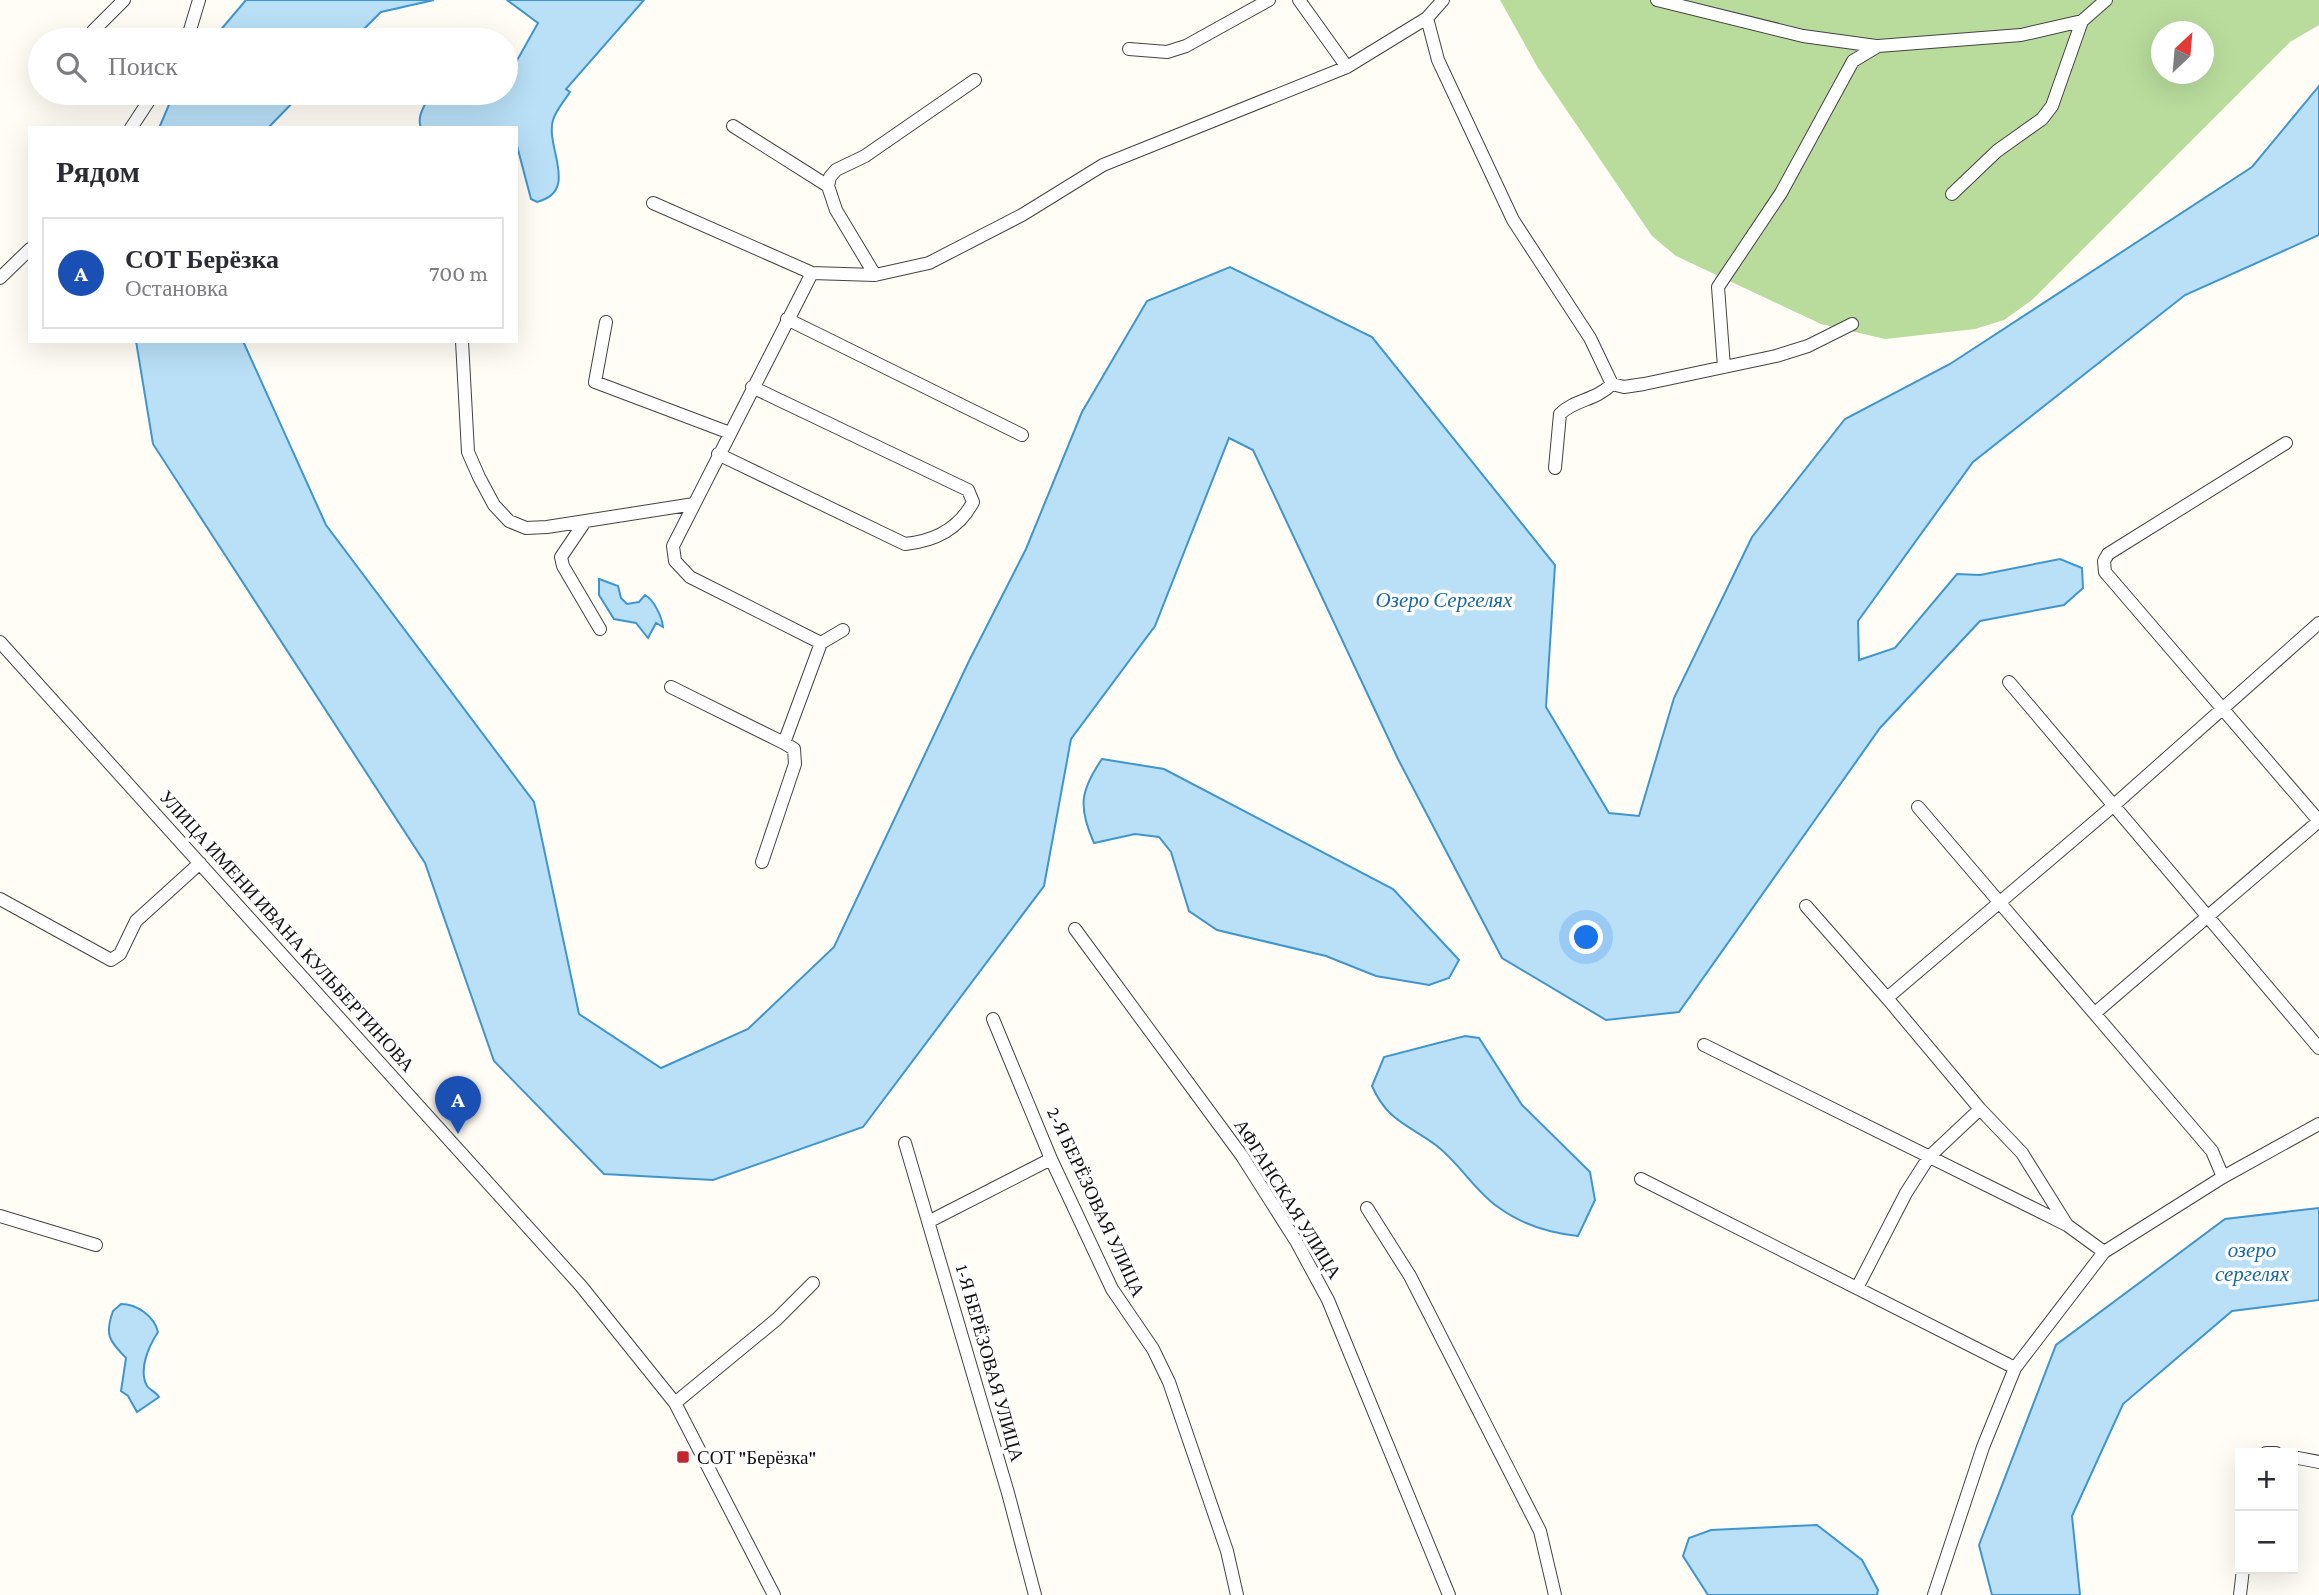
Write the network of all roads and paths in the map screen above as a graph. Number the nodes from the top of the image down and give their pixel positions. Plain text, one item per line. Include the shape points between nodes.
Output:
1 (124, 0) edge
2 (199, 0) edge
3 (1269, 0) edge
4 (1299, 0) edge
5 (1443, 0) edge
6 (1657, 0) edge
7 (2106, 0) edge
8 (1427, 18) junction
9 (2082, 21) junction
10 (96, 28) edge
11 (191, 28) edge
12 (1878, 46) junction
13 (1129, 49) dead end
14 (1347, 67) junction
15 (975, 80) dead end
16 (146, 105) edge
17 (132, 126) edge
18 (733, 126) dead end
19 (828, 186) junction
20 (1952, 194) dead end
21 (653, 203) dead end
22 (28, 251) edge
23 (812, 273) junction
24 (875, 275) junction
25 (0, 278) edge
26 (787, 319) junction
27 (606, 322) dead end
28 (1852, 324) dead end
29 (463, 343) edge
30 (1724, 367) junction
31 (1612, 384) junction
32 (752, 387) junction
33 (730, 433) junction
34 (1022, 435) dead end
35 (2286, 443) dead end
36 (718, 454) junction
37 (1555, 468) dead end
38 (694, 504) junction
39 (584, 523) junction
40 (2319, 623) edge
41 (600, 629) dead end
42 (843, 630) dead end
43 (0, 642) edge
44 (821, 643) junction
45 (2009, 682) dead end
46 (671, 687) dead end
47 (2221, 708) junction
48 (784, 743) junction
49 (2113, 806) junction
50 (1918, 807) dead end
51 (2319, 821) edge
52 (762, 862) dead end
53 (200, 863) junction
54 (0, 899) edge
55 (2000, 901) junction
56 (1806, 906) dead end
57 (2207, 917) junction
58 (1075, 929) dead end
59 (1887, 998) junction
60 (2095, 1013) junction
61 (993, 1019) dead end
62 (1704, 1045) dead end
63 (2319, 1048) edge
64 (1980, 1109) junction
65 (2319, 1124) edge
66 (905, 1143) dead end
67 (1929, 1157) junction
68 (1051, 1158) junction
69 (2223, 1177) junction
70 (1641, 1179) dead end
71 (1367, 1208) dead end
72 (0, 1216) edge
73 (930, 1221) junction
74 (2067, 1225) junction
75 (96, 1245) dead end
76 (2104, 1252) junction
77 (813, 1283) dead end
78 (1857, 1288) junction
79 (2015, 1368) junction
80 (675, 1403) junction
81 (2298, 1458) edge
82 (2319, 1462) edge
83 (2242, 1574) edge
84 (774, 1595) edge
85 (1035, 1595) edge
86 (1237, 1595) edge
87 (1450, 1595) edge
88 (1555, 1595) edge
89 (1934, 1595) edge
90 (2239, 1595) edge

1 - 10 street
2 - 11 street
3 - 13 street via 1186,46 1167,52
4 - 14 street
5 - 8 street
6 - 12 street via 1803,36
7 - 9 street
8 - 14 street
8 - 31 street via 1438,60 1513,220 1590,338
9 - 12 street via 2021,35
9 - 20 street via 2052,106 2042,120 1997,151
12 - 30 street via 1853,61 1781,193 1718,287
14 - 24 street via 1103,165 1022,215 929,263
15 - 19 street via 865,156 836,170
16 - 17 street
18 - 19 street
19 - 24 street via 836,210
21 - 23 street
22 - 25 street
23 - 24 street
23 - 26 street
26 - 32 street
26 - 34 street
27 - 33 street via 594,382
28 - 30 street via 1808,346
29 - 39 street via 468,452 494,505 509,521 526,528
30 - 31 street via 1644,384
31 - 37 street via 1601,396 1560,414
32 - 33 street
32 - 36 street via 968,490 973,502 963,521 951,530 905,544
33 - 36 street
35 - 47 street via 2108,554 2104,561 2105,572
36 - 38 street
38 - 39 street
38 - 44 street via 673,546 675,561 690,577
39 - 41 street via 561,556
40 - 47 street
42 - 44 street
43 - 53 street, УЛИЦА ИМЕНИ ИВАНА КУЛЬБЕРТИНОВА
44 - 48 street
45 - 49 street
46 - 48 street
47 - 49 street
47 - 51 street
48 - 52 street via 794,748 795,764
49 - 55 street
49 - 57 street
50 - 55 street
51 - 57 street
53 - 54 street via 136,921 120,954 111,960
53 - 80 street, УЛИЦА ИМЕНИ ИВАНА КУЛЬБЕРТИНОВА via 581,1286
55 - 59 street
55 - 60 street
56 - 59 street
57 - 60 street
57 - 63 street
58 - 87 street, АФГАНСКАЯ УЛИЦА via 1242,1157 1296,1241 1328,1300
59 - 64 street
60 - 69 street via 2211,1151
61 - 68 street, 2-Я БЕРЁЗОВАЯ УЛИЦА
62 - 67 street
64 - 67 street
64 - 74 street via 2022,1153
65 - 69 street
66 - 73 street, 1-Я БЕРЁЗОВАЯ УЛИЦА
67 - 74 street
67 - 78 street
68 - 73 street
68 - 86 street, 2-Я БЕРЁЗОВАЯ УЛИЦА via 1112,1289 1153,1349 1169,1382 1227,1551
69 - 76 street
70 - 78 street
71 - 88 street via 1410,1276 1540,1531
72 - 75 street
73 - 85 street, 1-Я БЕРЁЗОВАЯ УЛИЦА
74 - 76 street
76 - 79 street
77 - 80 street via 777,1319
78 - 79 street
79 - 89 street via 1983,1447
80 - 84 street, УЛИЦА ИМЕНИ ИВАНА КУЛЬБЕРТИНОВА
81 - 82 street
83 - 90 street

